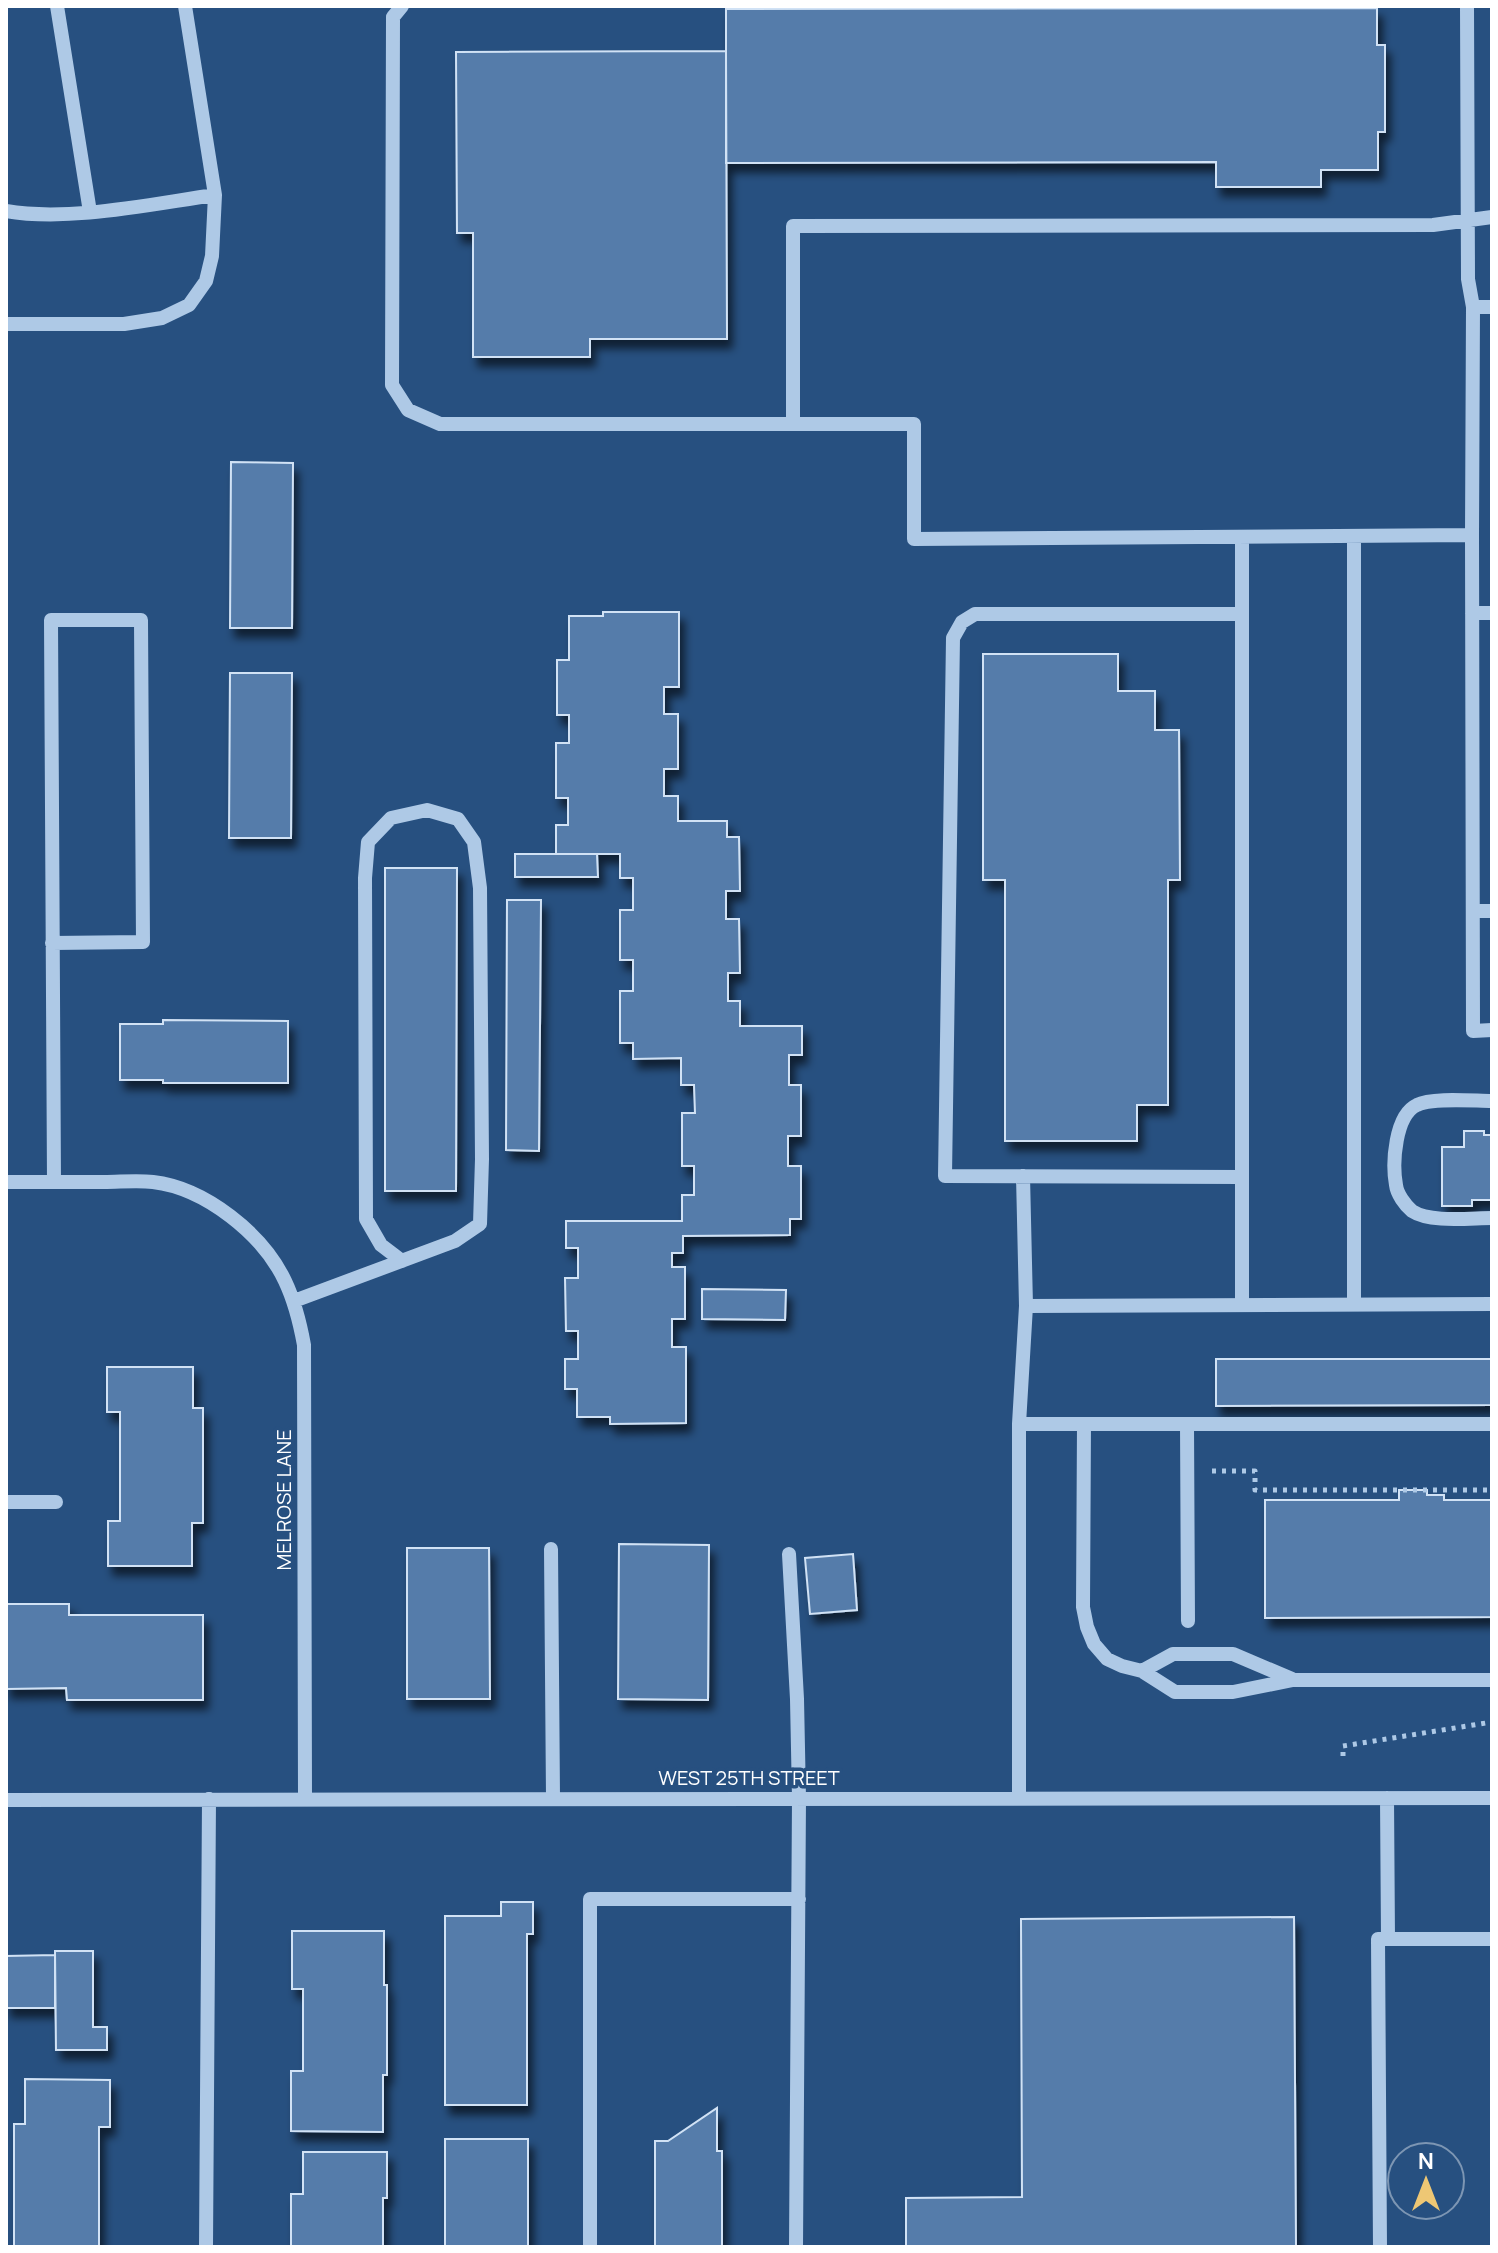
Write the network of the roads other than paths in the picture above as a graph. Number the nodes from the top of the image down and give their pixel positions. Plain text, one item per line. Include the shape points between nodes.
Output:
1 (57, 6) edge
2 (185, 6) edge
3 (402, 6) edge
4 (1467, 6) edge
5 (215, 195) junction
6 (6, 211) edge
7 (90, 212) junction
8 (1492, 217) edge
9 (1468, 220) junction
10 (1473, 307) junction
11 (1492, 307) edge
12 (6, 324) edge
13 (793, 424) junction
14 (1472, 535) junction
15 (1354, 536) junction
16 (1242, 537) junction
17 (1472, 613) junction
18 (1492, 613) edge
19 (1242, 614) junction
20 (1473, 911) junction
21 (1492, 911) edge
22 (52, 943) junction
23 (1492, 1030) edge
24 (1492, 1101) edge
25 (1023, 1176) junction
26 (1242, 1177) junction
27 (6, 1182) edge
28 (54, 1182) junction
29 (1492, 1218) edge
30 (402, 1261) junction
31 (294, 1301) junction
32 (1354, 1304) junction
33 (1492, 1304) edge
34 (1242, 1305) junction
35 (1026, 1306) junction
36 (1019, 1424) junction
37 (1084, 1424) junction
38 (1187, 1424) junction
39 (1492, 1424) edge
40 (6, 1502) edge
41 (56, 1502) dead end
42 (551, 1549) dead end
43 (789, 1554) dead end
44 (1188, 1621) dead end
45 (1142, 1671) junction
46 (1293, 1680) junction
47 (1492, 1680) edge
48 (553, 1798) junction
49 (799, 1798) junction
50 (1019, 1798) junction
51 (1387, 1798) junction
52 (1492, 1798) edge
53 (209, 1799) junction
54 (305, 1799) junction
55 (6, 1800) edge
56 (799, 1899) junction
57 (1388, 1939) junction
58 (1492, 1939) edge
59 (206, 2247) edge
60 (590, 2247) edge
61 (796, 2247) edge
62 (1380, 2247) edge

1 - 7 street
2 - 5 street
3 - 13 street via 393,17 392,385 408,410 440,424
4 - 9 street
5 - 7 street
5 - 12 street via 212,256 206,281 189,305 162,318 124,324
6 - 7 street
8 - 9 street
9 - 10 street
9 - 13 street via 1433,225 793,226
10 - 11 street
10 - 14 street
13 - 16 street via 914,424 914,539
14 - 15 street
14 - 17 street
15 - 16 street
15 - 32 street
16 - 19 street
17 - 18 street
17 - 20 street
19 - 25 street via 975,614 962,622 953,638 945,1176
19 - 26 street
20 - 21 street
20 - 23 street via 1473,1031
22 - 22 street via 51,620 141,620 143,942
22 - 28 street
24 - 29 street via 1417,1105 1406,1115 1396,1142 1396,1186 1413,1211 1431,1218
25 - 26 street
25 - 35 street
26 - 34 street
27 - 28 street, MELROSE LANE
28 - 31 street, MELROSE LANE via 153,1182 202,1199 238,1221 265,1249
30 - 30 street via 455,1241 480,1224 478,873 474,842 458,819 427,810 391,818 368,842 365,878 366,1219 381,1245
30 - 31 street
31 - 54 street, MELROSE LANE via 304,1345
32 - 33 street
32 - 34 street
34 - 35 street
35 - 36 street
36 - 37 street
36 - 50 street
37 - 38 street
37 - 45 street via 1087,1627 1107,1659
38 - 39 street
38 - 44 street
40 - 41 street
42 - 48 street
43 - 49 street
45 - 46 street via 1175,1692 1233,1692
45 - 46 street via 1173,1654 1233,1654
46 - 47 street
48 - 49 street, WEST 25TH STREET
48 - 54 street, WEST 25TH STREET
49 - 50 street, WEST 25TH STREET
49 - 56 street
50 - 51 street, WEST 25TH STREET
51 - 52 street, WEST 25TH STREET
51 - 57 street
53 - 54 street, WEST 25TH STREET
53 - 55 street, WEST 25TH STREET
53 - 59 street
56 - 60 street via 590,1899
56 - 61 street
57 - 58 street
57 - 62 street via 1378,1939

